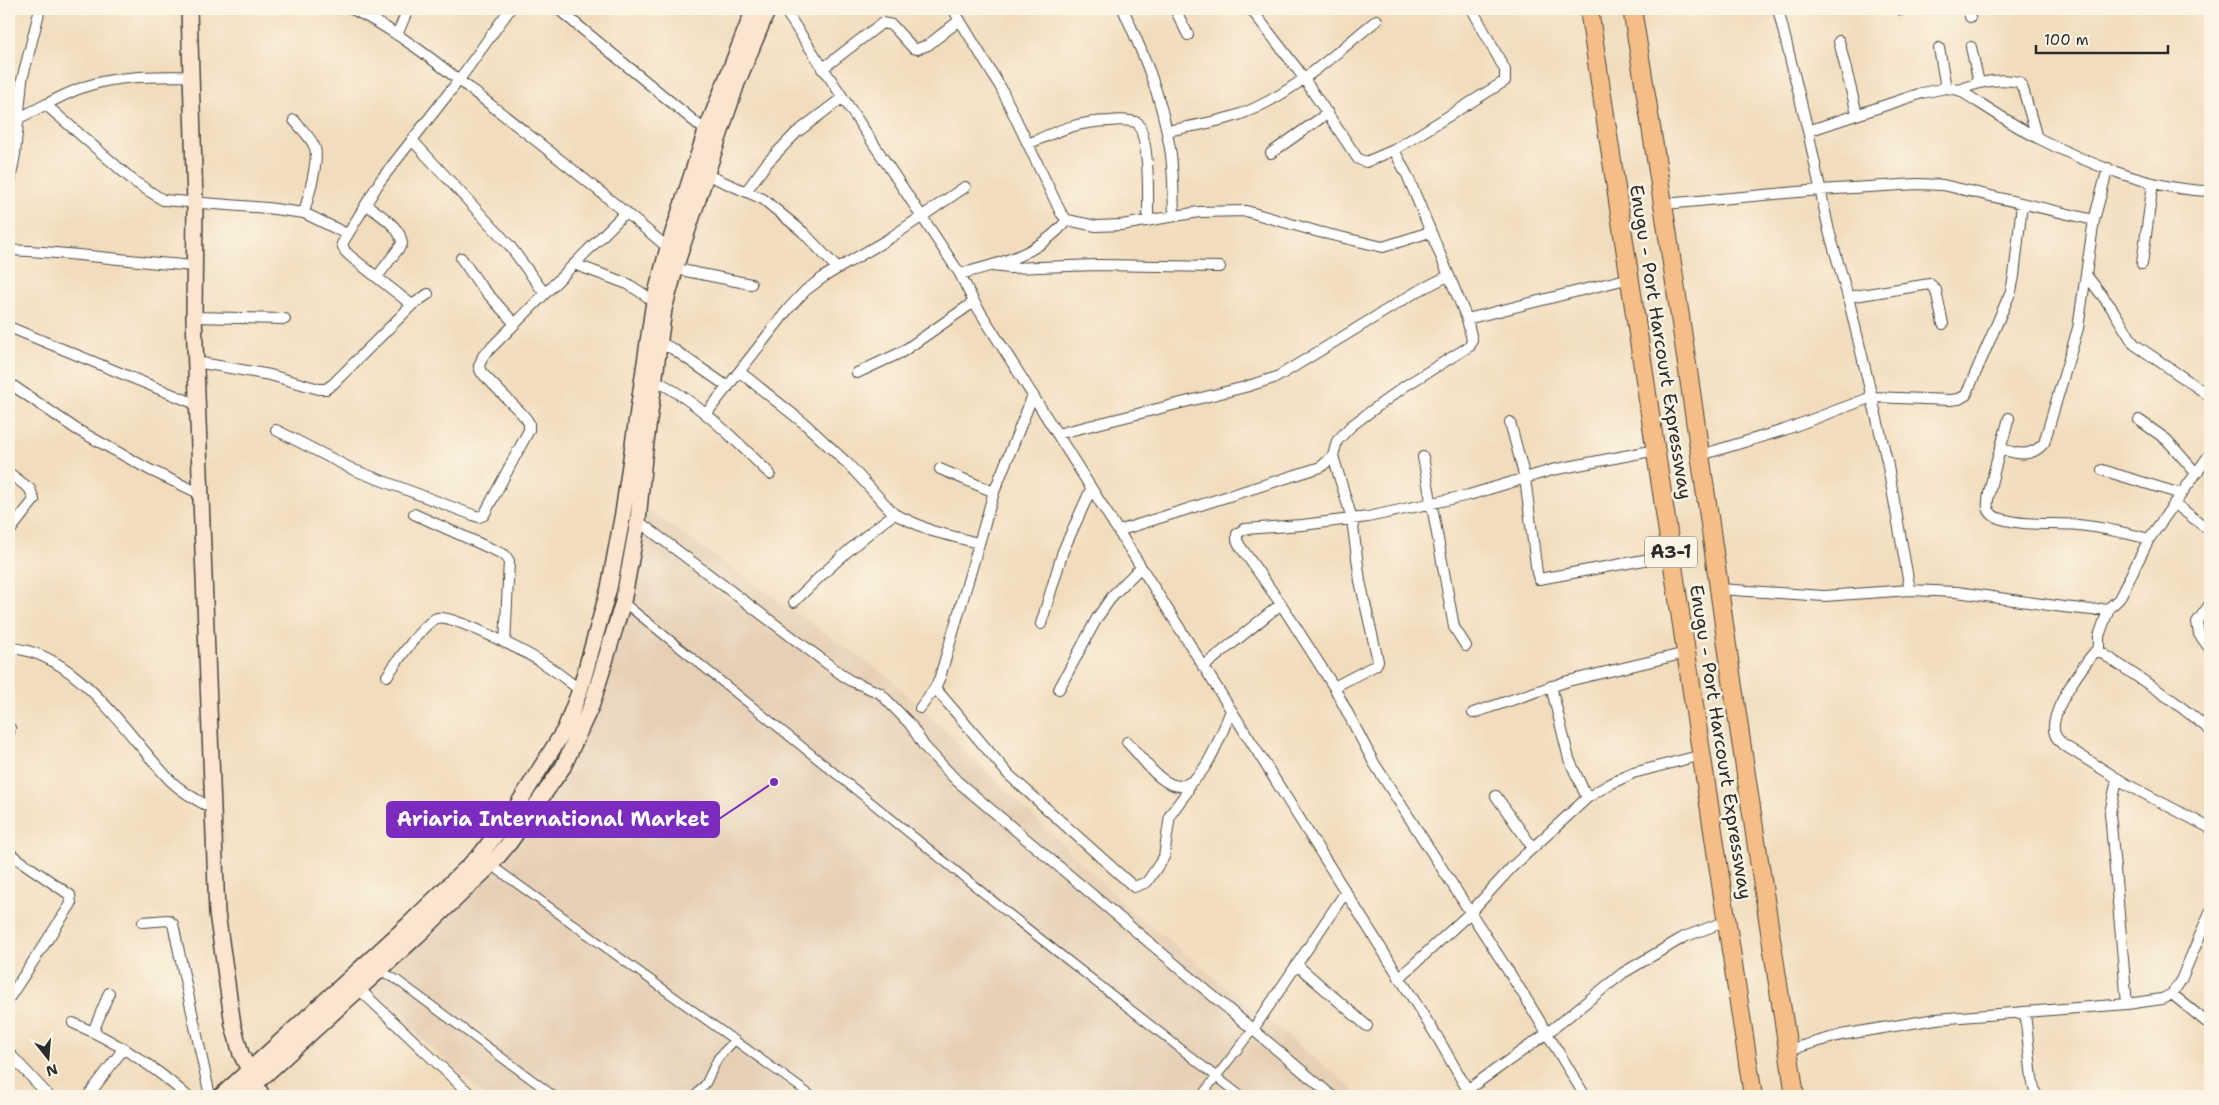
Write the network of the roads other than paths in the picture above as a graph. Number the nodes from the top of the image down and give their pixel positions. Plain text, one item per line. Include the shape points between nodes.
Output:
1 (40, 9) edge
2 (189, 9) edge
3 (352, 9) edge
4 (408, 9) edge
5 (510, 9) edge
6 (558, 9) edge
7 (754, 9) edge
8 (768, 9) edge
9 (784, 9) edge
10 (953, 9) edge
11 (1123, 9) edge
12 (1175, 9) edge
13 (1251, 9) edge
14 (1472, 9) edge
15 (1590, 9) edge
16 (1632, 9) edge
17 (1778, 9) edge
18 (960, 20) junction
19 (1377, 20) dead end
20 (397, 35) junction
21 (1188, 35) dead end
22 (1839, 41) dead end
23 (1971, 47) dead end
24 (1939, 48) dead end
25 (822, 69) junction
26 (190, 76) junction
27 (1303, 78) junction
28 (458, 80) junction
29 (1979, 83) junction
30 (1946, 88) junction
31 (1959, 90) junction
32 (842, 98) junction
33 (46, 105) junction
34 (1328, 114) junction
35 (1857, 114) junction
36 (13, 119) edge
37 (294, 120) dead end
38 (1167, 130) junction
39 (706, 131) junction
40 (1808, 131) junction
41 (2037, 138) junction
42 (412, 140) junction
43 (1028, 144) junction
44 (1394, 150) junction
45 (1271, 153) dead end
46 (2108, 168) junction
47 (705, 174) junction
48 (2153, 183) junction
49 (9, 187) edge
50 (965, 187) dead end
51 (747, 190) junction
52 (1820, 190) junction
53 (2210, 191) edge
54 (196, 203) junction
55 (366, 204) junction
56 (1665, 204) junction
57 (2022, 204) junction
58 (626, 212) junction
59 (304, 213) junction
60 (920, 216) junction
61 (1174, 216) junction
62 (1067, 220) junction
63 (1148, 220) junction
64 (2094, 220) junction
65 (1430, 232) junction
66 (348, 234) junction
67 (668, 248) junction
68 (9, 250) edge
69 (461, 258) dead end
70 (574, 264) junction
71 (2142, 264) dead end
72 (195, 266) junction
73 (992, 266) junction
74 (1220, 266) dead end
75 (837, 268) junction
76 (676, 269) junction
77 (960, 274) junction
78 (1448, 276) junction
79 (2087, 276) junction
80 (377, 277) junction
81 (1630, 278) junction
82 (751, 284) dead end
83 (428, 294) dead end
84 (545, 294) junction
85 (1848, 297) junction
86 (654, 301) junction
87 (974, 302) junction
88 (412, 305) junction
89 (194, 317) junction
90 (285, 319) dead end
91 (1467, 319) junction
92 (515, 324) junction
93 (1943, 324) dead end
94 (9, 327) edge
95 (659, 351) junction
96 (196, 362) junction
97 (740, 372) junction
98 (857, 373) dead end
99 (654, 380) junction
100 (9, 383) edge
101 (728, 387) junction
102 (1033, 395) junction
103 (2210, 396) edge
104 (1872, 397) junction
105 (198, 405) junction
106 (706, 414) junction
107 (2009, 418) dead end
108 (2139, 420) dead end
109 (1510, 422) dead end
110 (276, 430) dead end
111 (1057, 434) junction
112 (2001, 449) junction
113 (1656, 450) junction
114 (2210, 454) edge
115 (1701, 455) junction
116 (1333, 456) junction
117 (1423, 458) dead end
118 (940, 469) dead end
119 (2102, 470) dead end
120 (9, 473) edge
121 (2196, 473) junction
122 (770, 474) dead end
123 (1525, 478) junction
124 (1091, 489) junction
125 (994, 492) junction
126 (202, 494) junction
127 (2181, 494) junction
128 (1433, 503) junction
129 (2174, 503) junction
130 (414, 514) dead end
131 (894, 514) junction
132 (1352, 519) junction
133 (638, 521) junction
134 (1118, 531) junction
135 (2210, 531) edge
136 (9, 532) edge
137 (2149, 539) junction
138 (978, 543) junction
139 (1672, 555) junction
140 (1141, 567) junction
141 (1719, 588) junction
142 (1910, 590) junction
143 (623, 602) junction
144 (794, 602) dead end
145 (1281, 604) junction
146 (2210, 604) edge
147 (2109, 608) junction
148 (1041, 624) dead end
149 (505, 643) junction
150 (1466, 646) dead end
151 (9, 648) edge
152 (2098, 648) junction
153 (2210, 649) edge
154 (1686, 653) junction
155 (1203, 667) junction
156 (387, 676) dead end
157 (1551, 686) junction
158 (1334, 687) junction
159 (935, 688) junction
160 (1059, 689) dead end
161 (580, 690) junction
162 (920, 708) dead end
163 (1231, 711) junction
164 (1474, 713) dead end
165 (2210, 730) edge
166 (1127, 742) dead end
167 (1702, 755) junction
168 (2117, 779) junction
169 (1190, 783) junction
170 (1496, 796) dead end
171 (1587, 798) junction
172 (212, 808) junction
173 (2210, 828) edge
174 (1533, 848) junction
175 (9, 853) edge
176 (491, 865) junction
177 (1345, 893) junction
178 (2210, 912) edge
179 (1470, 913) junction
180 (1727, 921) junction
181 (142, 922) dead end
182 (1297, 965) junction
183 (379, 970) junction
184 (1399, 978) junction
185 (359, 989) junction
186 (109, 993) dead end
187 (2172, 994) junction
188 (9, 998) edge
189 (2127, 1004) junction
190 (2025, 1013) junction
191 (73, 1023) dead end
192 (2210, 1025) edge
193 (1367, 1026) dead end
194 (1252, 1031) junction
195 (93, 1032) junction
196 (1546, 1034) junction
197 (734, 1040) junction
198 (124, 1048) junction
199 (1788, 1050) junction
200 (9, 1053) edge
201 (1215, 1077) junction
202 (256, 1083) edge
203 (1469, 1093) edge
204 (49, 1096) edge
205 (88, 1096) edge
206 (187, 1096) edge
207 (210, 1096) edge
208 (221, 1096) edge
209 (242, 1096) edge
210 (472, 1096) edge
211 (554, 1096) edge
212 (695, 1096) edge
213 (812, 1096) edge
214 (1201, 1096) edge
215 (1241, 1096) edge
216 (1332, 1096) edge
217 (1585, 1096) edge
218 (1753, 1096) edge
219 (1795, 1096) edge
220 (2036, 1096) edge

1 - 36 street
2 - 26 main road
3 - 20 street
4 - 20 street
5 - 28 street
6 - 39 street
7 - 39 main road
8 - 47 main road via 737,83
9 - 25 street
10 - 18 street
11 - 38 street via 1148,65
12 - 21 street
13 - 27 street
14 - 44 street via 1506,70 1504,81
15 - 81 highway, Enugu - Port Harcourt Expressway / A3-1
16 - 56 highway, Enugu - Port Harcourt Expressway / A3-1
17 - 40 street
18 - 25 street via 928,46 917,49 892,24 882,23
18 - 43 street via 1001,88
19 - 27 street
20 - 28 street
22 - 35 street
23 - 29 street
24 - 30 street
25 - 32 street
26 - 33 street via 96,83
26 - 54 main road
27 - 34 street
27 - 38 street via 1278,95 1239,114
28 - 42 street
28 - 58 street
29 - 31 street
29 - 41 street via 2019,82
30 - 31 street
30 - 35 street
31 - 41 street
32 - 51 street via 796,133
32 - 60 street
33 - 36 street
33 - 54 street via 151,194 163,200
34 - 44 street via 1362,162
34 - 45 street
35 - 40 street
36 - 49 street via 15,154
37 - 59 street via 315,149
38 - 61 street
39 - 67 main road
40 - 52 street
41 - 46 street
42 - 55 street
42 - 84 street via 510,246
43 - 62 street
43 - 63 street via 1086,121 1138,123 1148,174
44 - 65 street
46 - 48 street
46 - 64 street
47 - 51 street
47 - 76 main road
48 - 53 street
48 - 71 street
50 - 60 street
51 - 75 street via 803,232
52 - 56 street
52 - 57 street via 1942,185
52 - 85 street
54 - 59 street
54 - 72 main road
55 - 66 street
55 - 80 street via 402,237 402,244
56 - 115 highway, Enugu - Port Harcourt Expressway / A3-1
57 - 64 street
57 - 104 street via 2011,292 1966,395 1950,400
58 - 67 street
58 - 70 street
59 - 66 street
60 - 75 street via 890,238
60 - 77 street
61 - 63 street
61 - 65 street via 1246,211 1383,247
62 - 63 street via 1096,226
62 - 73 street via 1051,237 1028,252
64 - 79 street
65 - 78 street
66 - 80 street via 342,244 344,251
67 - 86 main road
68 - 72 street
69 - 92 street
70 - 84 street
70 - 86 street via 628,284
72 - 89 main road
73 - 74 street
73 - 77 street
75 - 97 street via 801,296
76 - 82 street
76 - 95 main road via 664,309
77 - 87 street
78 - 91 street
78 - 111 street via 1277,377
79 - 103 street via 2134,344
79 - 112 street via 2078,328 2044,443 2029,454
80 - 88 street
81 - 91 street
81 - 113 highway, Enugu - Port Harcourt Expressway / A3-1
83 - 88 street
84 - 92 street
85 - 93 street via 1930,284 1936,290
85 - 104 street
86 - 161 main road via 625,504 609,588
87 - 98 street via 902,352
87 - 102 street
88 - 96 street via 326,389
89 - 90 street
89 - 96 main road
91 - 116 street via 1472,340 1470,346 1405,386 1351,426 1337,441
92 - 110 street via 483,356 479,366 481,372 525,417 529,430 484,515 473,515 354,470
94 - 105 street
95 - 99 main road
95 - 101 street via 665,346 673,349
96 - 105 main road
97 - 101 street
97 - 131 street via 805,424
99 - 106 street
99 - 133 main road
100 - 126 street via 76,428 150,470
101 - 106 street
102 - 111 street
102 - 125 street
104 - 115 street via 1784,430
104 - 142 street
105 - 126 main road
106 - 122 street
107 - 112 street
108 - 121 street via 2167,440
109 - 123 street
111 - 124 street
112 - 137 street via 1988,506 1991,514 2001,519 2079,525
113 - 123 street
113 - 139 highway, Enugu - Port Harcourt Expressway / A3-1
114 - 121 street
115 - 141 highway, Enugu - Port Harcourt Expressway / A3-1
116 - 132 street
116 - 134 street via 1321,468
117 - 128 street
118 - 125 street
119 - 127 street
120 - 136 street via 30,489 34,500
121 - 127 street
123 - 128 street
123 - 139 street via 1539,580
124 - 134 street
124 - 148 street via 1063,551
125 - 138 street
126 - 172 main road
127 - 129 street
128 - 132 street
128 - 150 street via 1454,627
129 - 135 street
129 - 137 street
130 - 149 street via 505,555 509,561
131 - 138 street via 932,531
131 - 144 street via 868,532
132 - 145 street via 1244,529 1237,534 1240,546
132 - 158 street via 1360,581 1378,660 1376,665
133 - 143 main road
133 - 194 street via 849,680 880,693 957,781
134 - 140 street
137 - 147 street via 2123,593
138 - 159 street
139 - 154 highway, Enugu - Port Harcourt Expressway / A3-1
140 - 155 street
140 - 160 street via 1112,595
141 - 142 street via 1824,596
141 - 199 highway, Enugu - Port Harcourt Expressway / A3-1
142 - 147 street via 1956,592 2092,610
143 - 176 main road via 592,704 563,767
143 - 201 street
145 - 155 street
145 - 158 street
146 - 153 street via 2197,622 2199,634
147 - 152 street
149 - 156 street via 450,619 438,618 428,624
149 - 161 street via 542,662
151 - 172 street via 49,659 84,683 169,779 188,796
152 - 165 street
152 - 168 street via 2058,709 2055,735 2062,744
154 - 157 street
154 - 167 highway, Enugu - Port Harcourt Expressway / A3-1
155 - 163 street
157 - 164 street
157 - 171 street via 1569,759
158 - 179 street via 1374,763
159 - 162 street
159 - 169 street via 1009,775 1134,887 1147,882 1164,858 1171,811 1184,797
161 - 202 main road via 565,729 545,763 481,854
163 - 169 street via 1207,764 1200,776
163 - 177 street
166 - 169 street via 1172,785
167 - 171 street via 1634,773
167 - 180 highway, Enugu - Port Harcourt Expressway / A3-1
168 - 173 street
168 - 189 street via 2110,813
170 - 174 street
171 - 174 street
172 - 202 main road via 216,913 233,1025 241,1054
174 - 179 street
175 - 188 street via 72,898
176 - 183 main road
176 - 197 street
177 - 182 street
177 - 184 street
178 - 187 street
179 - 184 street
179 - 196 street
180 - 196 street via 1684,937 1623,973
180 - 218 highway, Enugu - Port Harcourt Expressway / A3-1
181 - 207 street via 168,920 172,924
182 - 193 street
182 - 194 street
183 - 185 main road
183 - 211 street
184 - 203 street
185 - 202 main road
185 - 210 street
186 - 195 street
187 - 189 street via 2162,999
187 - 192 street
189 - 190 street
190 - 199 street via 1936,1019 1841,1035
190 - 220 street
191 - 195 street
194 - 201 street
194 - 216 street
195 - 198 street
196 - 203 street
196 - 217 street
197 - 212 street via 718,1058 706,1083
197 - 213 street
198 - 205 street
198 - 206 street
199 - 219 highway, Enugu - Port Harcourt Expressway / A3-1
200 - 204 street
201 - 214 street
201 - 215 street
202 - 208 main road
202 - 209 main road

